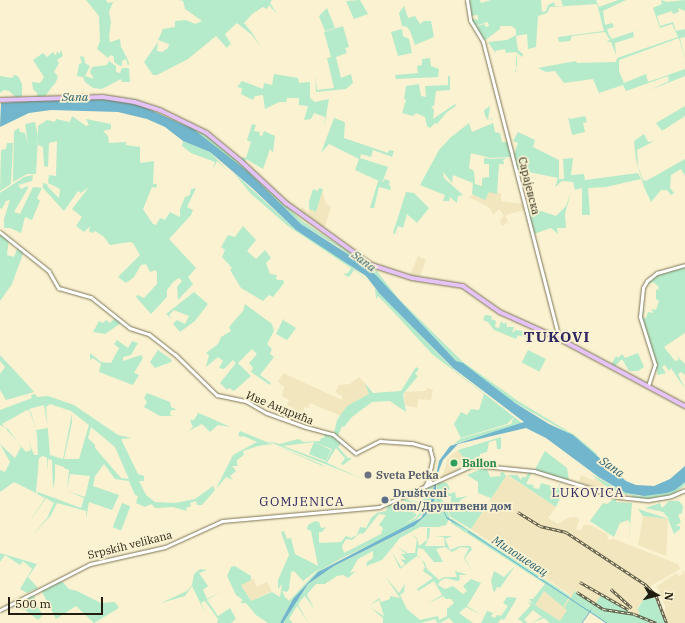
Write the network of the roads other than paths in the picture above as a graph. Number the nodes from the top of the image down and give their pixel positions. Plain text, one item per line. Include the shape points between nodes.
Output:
1 (467, 0) edge
2 (0, 100) edge
3 (0, 232) edge
4 (685, 265) edge
5 (559, 337) junction
6 (651, 382) junction
7 (648, 386) junction
8 (653, 389) junction
9 (685, 406) edge
10 (428, 479) junction
11 (430, 484) junction
12 (424, 487) junction
13 (685, 490) edge
14 (0, 610) edge

1 - 5 main road, Сарајевска via 471,21 483,42
2 - 5 main road via 103,98 135,102 160,110 208,133 286,204 384,271 463,286 500,312
3 - 10 street, Иве Андрића via 44,266 60,288 89,296 130,328 153,337 175,354 217,396 249,402 269,414 310,429 333,434 356,453 380,441 429,447 433,457
4 - 6 street via 655,274 647,280 642,291 640,320 655,365
5 - 7 main road
6 - 7 street
6 - 8 street
7 - 8 main road
8 - 9 main road
10 - 11 main road
10 - 12 main road
11 - 12 main road, Srpskih velikana
11 - 13 main road, Srpskih velikana via 465,467 480,464 534,472 621,497 647,500 671,496
12 - 14 main road, Srpskih velikana via 390,503 372,508 222,521 165,547 90,564 18,598

